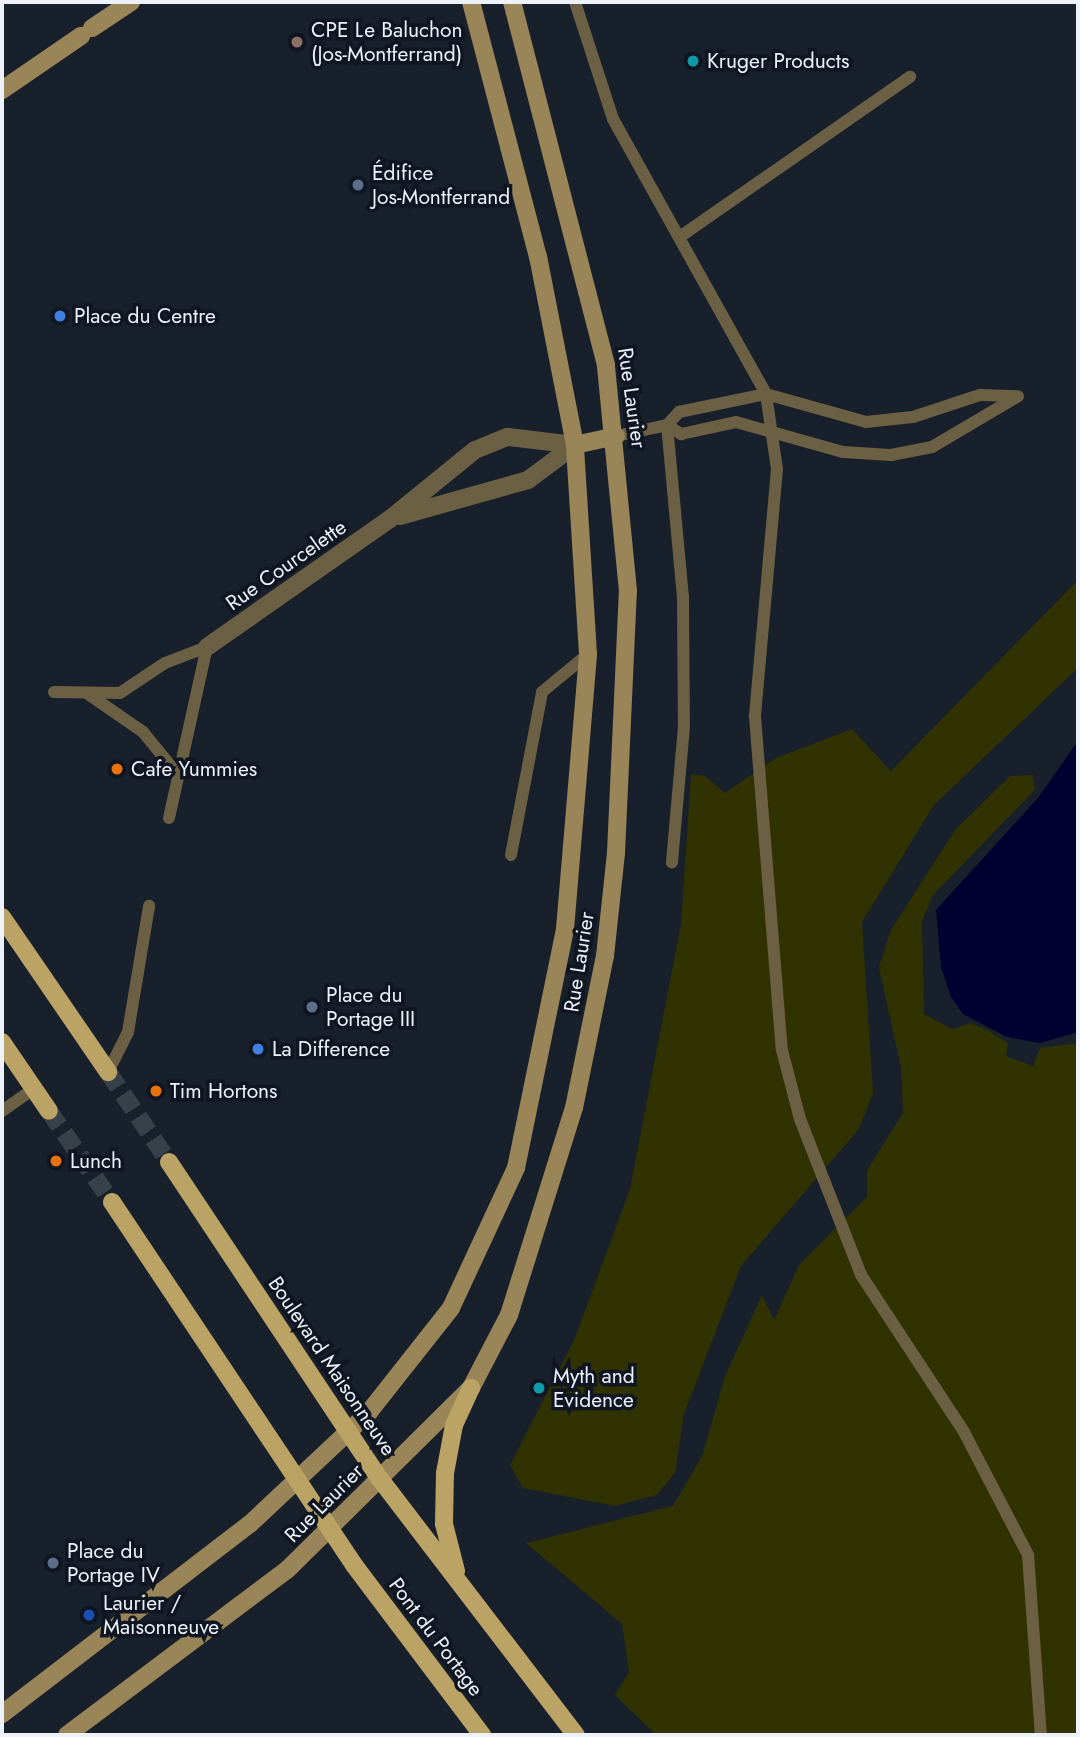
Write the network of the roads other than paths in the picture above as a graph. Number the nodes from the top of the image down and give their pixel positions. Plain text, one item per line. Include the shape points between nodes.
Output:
1 (131, 2) edge
2 (471, 2) edge
3 (512, 2) edge
4 (575, 2) edge
5 (910, 77) dead end
6 (2, 90) edge
7 (681, 236) junction
8 (766, 394) junction
9 (667, 425) junction
10 (771, 427) junction
11 (616, 436) junction
12 (575, 445) junction
13 (390, 519) junction
14 (207, 648) junction
15 (588, 654) junction
16 (54, 692) dead end
17 (88, 694) junction
18 (178, 776) junction
19 (169, 818) dead end
20 (511, 855) dead end
21 (672, 862) dead end
22 (149, 906) dead end
23 (2, 917) edge
24 (2, 1042) edge
25 (108, 1072) joint
26 (34, 1089) junction
27 (2, 1111) edge
28 (49, 1111) tunnel mouth
29 (169, 1163) tunnel mouth
30 (112, 1202) tunnel mouth
31 (471, 1388) junction
32 (348, 1434) junction
33 (380, 1479) junction
34 (299, 1481) junction
35 (330, 1530) junction
36 (464, 1590) junction
37 (2, 1714) edge
38 (481, 1734) edge
39 (67, 1735) edge
40 (576, 1735) edge
41 (1041, 1735) edge

1 - 6 main road
2 - 12 main road, Rue Laurier via 538,257
3 - 11 main road, Rue Laurier via 585,266
4 - 7 lane via 613,118
5 - 7 lane
7 - 8 lane
8 - 9 lane via 678,412
8 - 10 lane
8 - 10 lane via 866,422 912,417 980,395 1018,396 957,436 891,455 843,452
9 - 10 lane via 681,434 736,422
9 - 11 lane
9 - 21 lane via 683,596 684,727
10 - 41 lane via 776,470 755,717 782,1050 816,1164 861,1275 964,1432 1028,1555
11 - 12 main road
11 - 31 main road, Rue Laurier via 628,652 606,956 549,1203 509,1315
12 - 13 street, Rue Courcelette via 528,480
12 - 13 street, Rue Courcelette via 508,437 489,443
12 - 15 main road, Rue Laurier
13 - 14 street, Rue Courcelette
14 - 17 lane, Rue Courcelette via 165,663 120,693
14 - 18 lane
15 - 20 lane via 542,692
15 - 32 main road, Rue Laurier via 565,929 516,1168 451,1308
16 - 17 lane, Rue Courcelette
17 - 18 lane via 162,750
18 - 19 lane
22 - 25 lane via 128,1032
23 - 25 main road
24 - 26 main road
26 - 27 lane
26 - 28 main road
29 - 32 main road, Boulevard Maisonneuve
30 - 34 main road
31 - 33 main road, Rue Laurier
31 - 36 main road via 448,1451 445,1531
32 - 33 main road, Boulevard Maisonneuve
32 - 34 main road, Rue Laurier
33 - 35 main road, Rue Laurier
33 - 36 main road, Boulevard Maisonneuve
34 - 35 main road
34 - 37 main road, Rue Laurier
35 - 38 main road, Pont du Portage
35 - 39 main road, Rue Laurier via 288,1569
36 - 40 main road

